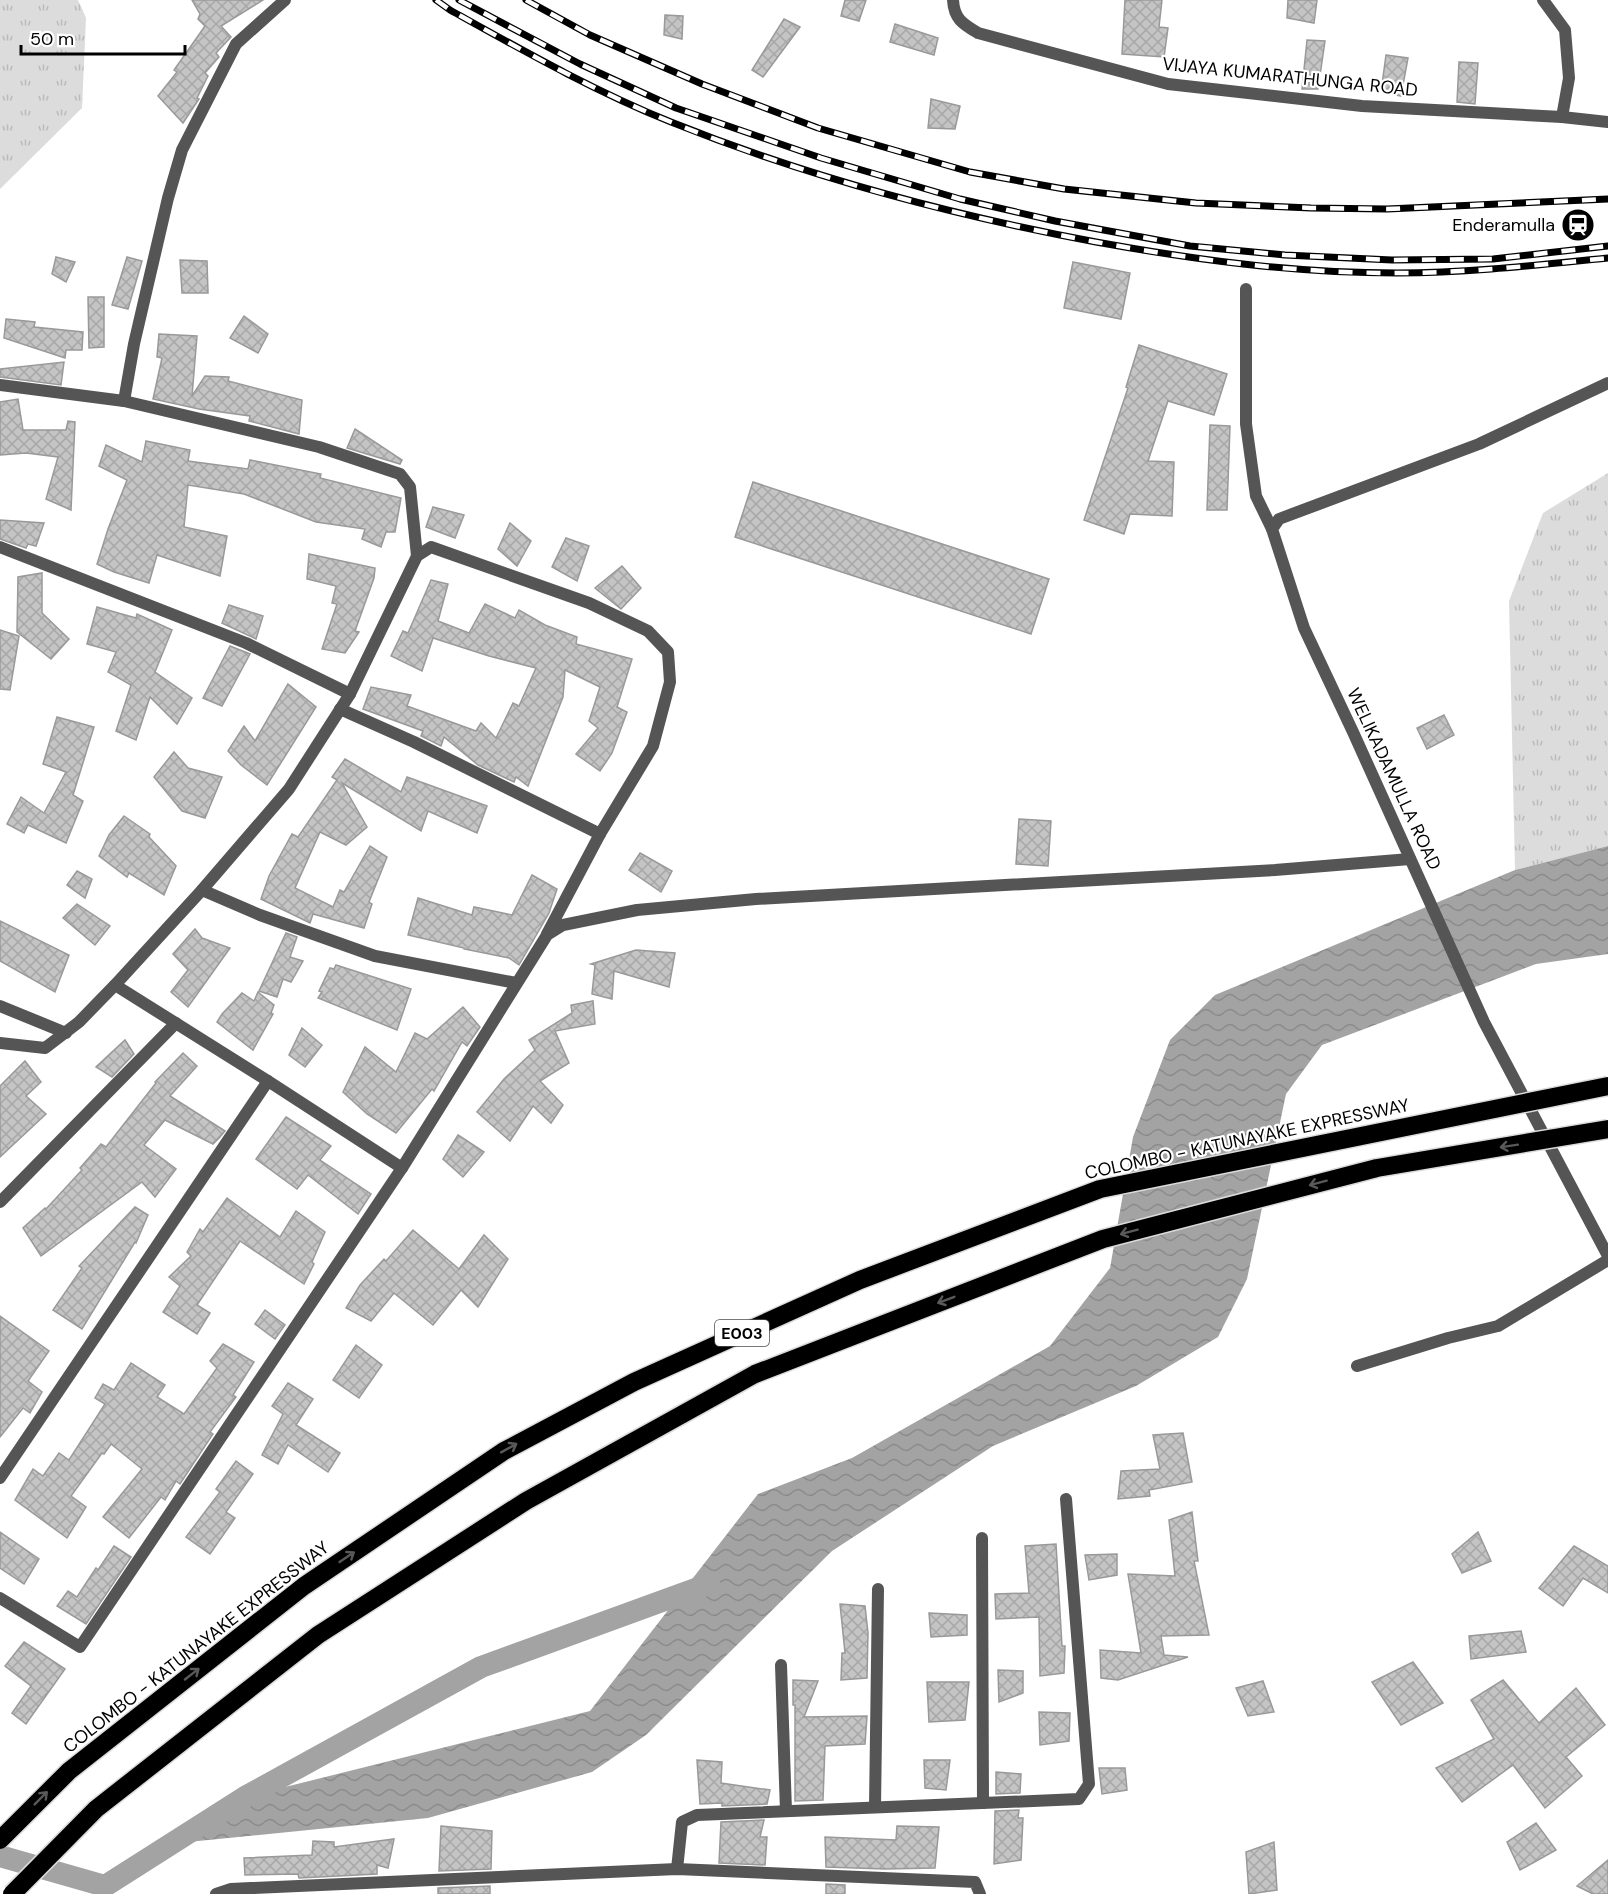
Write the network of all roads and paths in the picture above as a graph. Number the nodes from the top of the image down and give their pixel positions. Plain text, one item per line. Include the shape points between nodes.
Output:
1 (285, 0) edge
2 (1544, 0) edge
3 (953, 2) edge
4 (1562, 117) junction
5 (1608, 122) edge
6 (1246, 289) dead end
7 (1608, 383) edge
8 (0, 385) edge
9 (124, 401) junction
10 (1272, 529) junction
11 (0, 547) edge
12 (417, 556) junction
13 (350, 694) junction
14 (340, 709) junction
15 (600, 834) junction
16 (1410, 859) junction
17 (202, 890) junction
18 (547, 935) junction
19 (516, 983) junction
20 (115, 985) junction
21 (0, 1006) edge
22 (176, 1023) junction
23 (66, 1033) junction
24 (0, 1042) edge
25 (268, 1081) junction
26 (1608, 1086) edge
27 (1608, 1129) edge
28 (402, 1168) junction
29 (0, 1202) edge
30 (1608, 1258) edge
31 (1357, 1366) dead end
32 (0, 1478) edge
33 (1066, 1499) dead end
34 (982, 1538) dead end
35 (878, 1589) dead end
36 (0, 1598) edge
37 (781, 1665) dead end
38 (983, 1803) junction
39 (875, 1807) junction
40 (786, 1811) junction
41 (0, 1840) edge
42 (677, 1869) junction
43 (12, 1894) edge
44 (216, 1894) edge
45 (980, 1894) edge

1 - 9 street via 236,44 182,150 162,220
2 - 4 street via 1564,30 1569,78
3 - 4 street, VIJAYA KUMARATHUNGA ROAD via 960,22 978,33 1168,84 1362,106
4 - 5 street, VIJAYA KUMARATHUNGA ROAD
6 - 10 street, WELIKADAMULLA ROAD via 1246,424 1256,496
7 - 10 street via 1479,444 1279,519
8 - 9 street
9 - 12 street via 320,447 400,474 410,487
10 - 16 street, WELIKADAMULLA ROAD via 1304,628
11 - 13 street via 246,643
12 - 13 street
12 - 15 street via 431,547 589,603 648,631 668,652 670,682 653,746
13 - 14 street
14 - 15 street
14 - 17 street via 289,789
15 - 18 street
16 - 18 street via 756,899 637,910 562,925
16 - 30 street, WELIKADAMULLA ROAD via 1484,1022
17 - 19 street via 375,956
17 - 20 street
18 - 19 street
19 - 28 street
20 - 22 street
20 - 23 street
21 - 23 street
22 - 25 street
22 - 29 street
23 - 24 street via 45,1048
25 - 28 street
25 - 32 street
41 -> 26 highway, COLOMBO - KATUNAYAKE EXPRESSWAY / E003, bridge via 69,1771 304,1586 504,1451 634,1382 860,1280 1100,1189
27 -> 43 highway, E003, bridge via 1377,1168 1102,1239 755,1374 526,1501 318,1635 96,1809
28 - 36 street via 80,1647
30 - 31 street via 1498,1326
33 - 38 street via 1089,1785 1079,1799
34 - 38 street
35 - 39 street
37 - 40 street
38 - 39 street
39 - 40 street
40 - 42 street via 697,1815 682,1822
42 - 44 street via 231,1889
42 - 45 street via 975,1882

